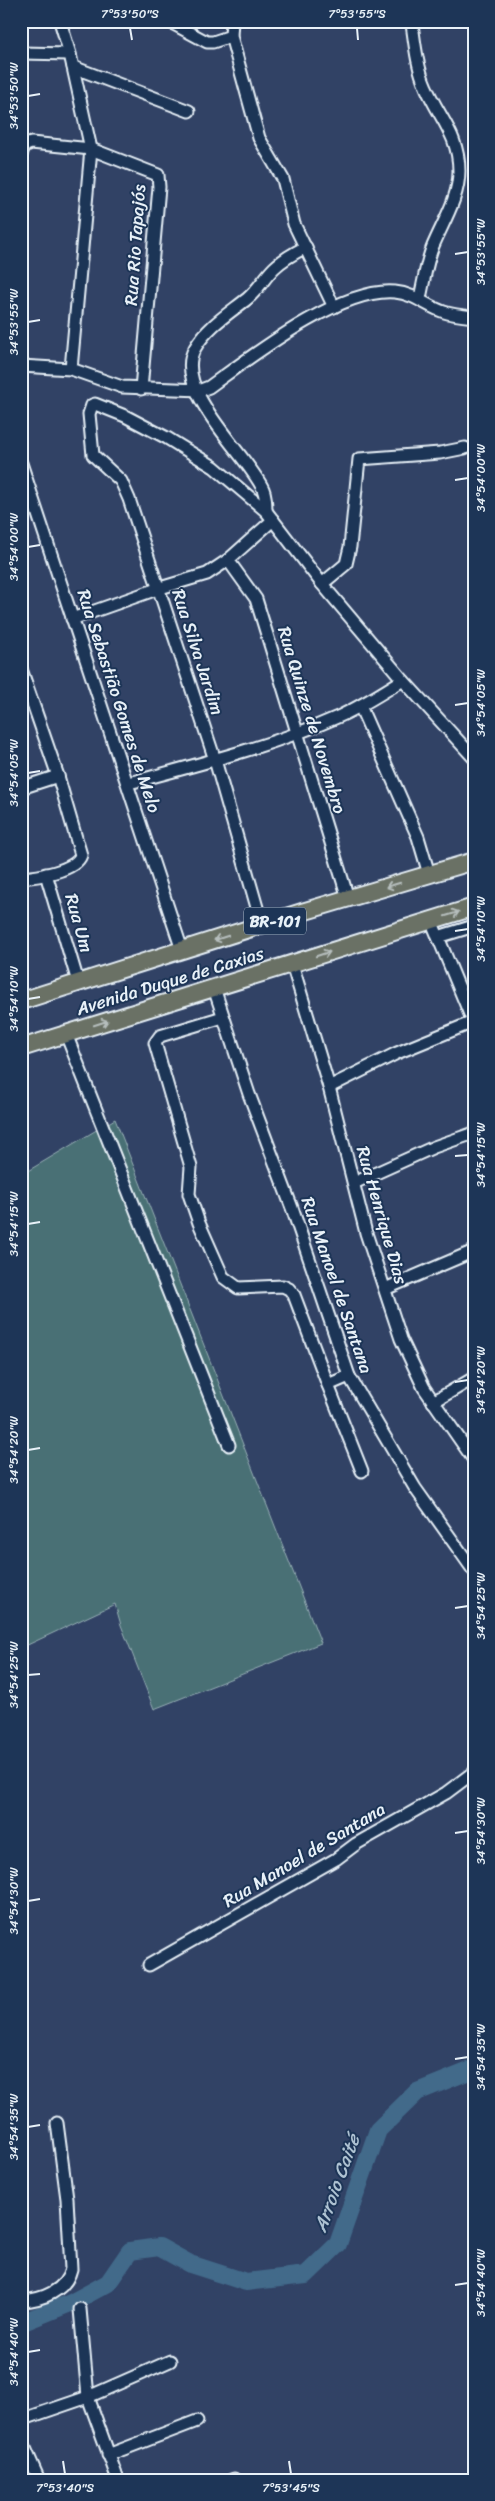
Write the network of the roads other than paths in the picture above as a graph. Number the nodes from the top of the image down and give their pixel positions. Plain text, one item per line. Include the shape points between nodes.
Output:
1 (60, 21) edge
2 (168, 21) edge
3 (232, 21) edge
4 (412, 24) dead end
5 (231, 36) junction
6 (21, 54) edge
7 (70, 54) junction
8 (73, 67) junction
9 (189, 111) dead end
10 (91, 149) junction
11 (21, 155) edge
12 (306, 247) junction
13 (420, 298) junction
14 (334, 308) junction
15 (474, 317) edge
16 (21, 366) edge
17 (70, 369) junction
18 (141, 389) junction
19 (196, 390) junction
20 (465, 448) dead end
21 (21, 463) edge
22 (269, 516) junction
23 (228, 560) junction
24 (322, 584) junction
25 (160, 588) junction
26 (72, 619) junction
27 (21, 669) edge
28 (403, 680) junction
29 (360, 706) junction
30 (297, 733) junction
31 (474, 758) edge
32 (215, 760) junction
33 (58, 776) junction
34 (129, 783) junction
35 (21, 788) edge
36 (474, 861) edge
37 (46, 874) junction
38 (429, 874) junction
39 (23, 878) edge
40 (348, 898) junction
41 (474, 907) edge
42 (432, 920) junction
43 (262, 925) junction
44 (474, 926) edge
45 (438, 937) junction
46 (182, 950) junction
47 (292, 964) junction
48 (78, 982) junction
49 (214, 988) junction
50 (21, 1000) edge
51 (222, 1017) junction
52 (473, 1023) edge
53 (66, 1034) junction
54 (21, 1048) edge
55 (329, 1086) junction
56 (474, 1133) edge
57 (354, 1183) junction
58 (474, 1250) edge
59 (385, 1289) junction
60 (349, 1376) junction
61 (474, 1378) edge
62 (328, 1385) junction
63 (433, 1402) junction
64 (229, 1445) dead end
65 (474, 1460) edge
66 (362, 1471) dead end
67 (474, 1571) edge
68 (474, 1772) edge
69 (149, 1966) dead end
70 (57, 2124) dead end
71 (21, 2301) edge
72 (80, 2309) dead end
73 (170, 2361) dead end
74 (88, 2397) junction
75 (21, 2420) edge
76 (197, 2421) dead end
77 (22, 2448) edge
78 (108, 2455) junction
79 (39, 2480) edge
80 (118, 2480) edge

1 - 7 street
2 - 5 street via 206,42
3 - 5 street
4 - 13 street via 419,68 426,88 453,136 459,172 456,197 427,262
5 - 12 street via 259,138 283,179 294,224
6 - 7 street
7 - 8 street
8 - 9 street
8 - 10 street
10 - 11 street via 31,143 24,146
10 - 17 street
10 - 18 street, Rua Rio Tapajós via 156,173 160,180
12 - 14 street
12 - 19 street via 283,260 258,288 200,340 191,360
13 - 14 street via 387,292 364,296
13 - 15 street via 443,311
14 - 19 street via 267,346 208,387
16 - 17 street
17 - 18 street via 122,387
18 - 19 street
19 - 22 street via 210,416 264,490
20 - 24 street via 358,459 346,564
21 - 26 street, Rua Sebastião Gomes de Melo
22 - 23 street
22 - 24 street
22 - 25 street, Rua Silva Jardim via 214,467 125,416 95,404 89,410 93,455 121,481
23 - 25 street via 207,574
23 - 30 street, Rua Quinze de Novembro via 256,599
24 - 28 street
25 - 26 street
25 - 32 street, Rua Silva Jardim
26 - 34 street, Rua Sebastião Gomes de Melo
27 - 33 street
28 - 29 street
28 - 31 street
29 - 30 street
29 - 38 street via 418,837
30 - 32 street
30 - 40 street, Rua Quinze de Novembro
32 - 34 street
32 - 43 street, Rua Silva Jardim
33 - 35 street
33 - 37 street via 81,855 74,865
34 - 46 street, Rua Sebastião Gomes de Melo
36 - 38 highway, Avenida Duque de Caxias / BR-101
37 - 39 street
37 - 48 street, Rua Um
38 -> 40 highway, Avenida Duque de Caxias / BR-101
40 - 43 highway, Avenida Duque de Caxias / BR-101
42 -> 41 highway, Avenida Duque de Caxias / BR-101
42 - 45 street
47 -> 42 highway, Avenida Duque de Caxias / BR-101
43 -> 46 highway, Avenida Duque de Caxias / BR-101
44 - 45 street
45 - 52 street
46 - 48 highway, Avenida Duque de Caxias / BR-101
47 - 49 highway, Avenida Duque de Caxias / BR-101
47 - 55 street, Rua Henrique Dias
48 - 50 highway, Avenida Duque de Caxias / BR-101
49 - 51 street, Rua Manoel de Santana
53 -> 49 highway, Avenida Duque de Caxias / BR-101
51 - 60 street, Rua Manoel de Santana
51 - 62 street via 160,1036 155,1044 191,1167 189,1194 225,1280 238,1288 283,1286 294,1295
52 - 55 street via 397,1053
53 - 54 highway, Avenida Duque de Caxias / BR-101
53 - 64 street
55 - 57 street, Rua Henrique Dias
56 - 57 street
57 - 59 street, Rua Henrique Dias via 366,1233
58 - 59 street
59 - 63 street, Rua Henrique Dias via 401,1339
60 - 62 street
60 - 67 street, Rua Manoel de Santana via 415,1488
61 - 63 street
62 - 66 street
63 - 65 street, Rua Henrique Dias
68 - 69 street, Rua Manoel de Santana via 446,1793 356,1844 336,1859
70 - 71 street via 67,2199 69,2275 62,2286 42,2298
72 - 74 street
73 - 74 street
74 - 75 street
74 - 78 street
76 - 78 street
77 - 79 street
78 - 80 street

